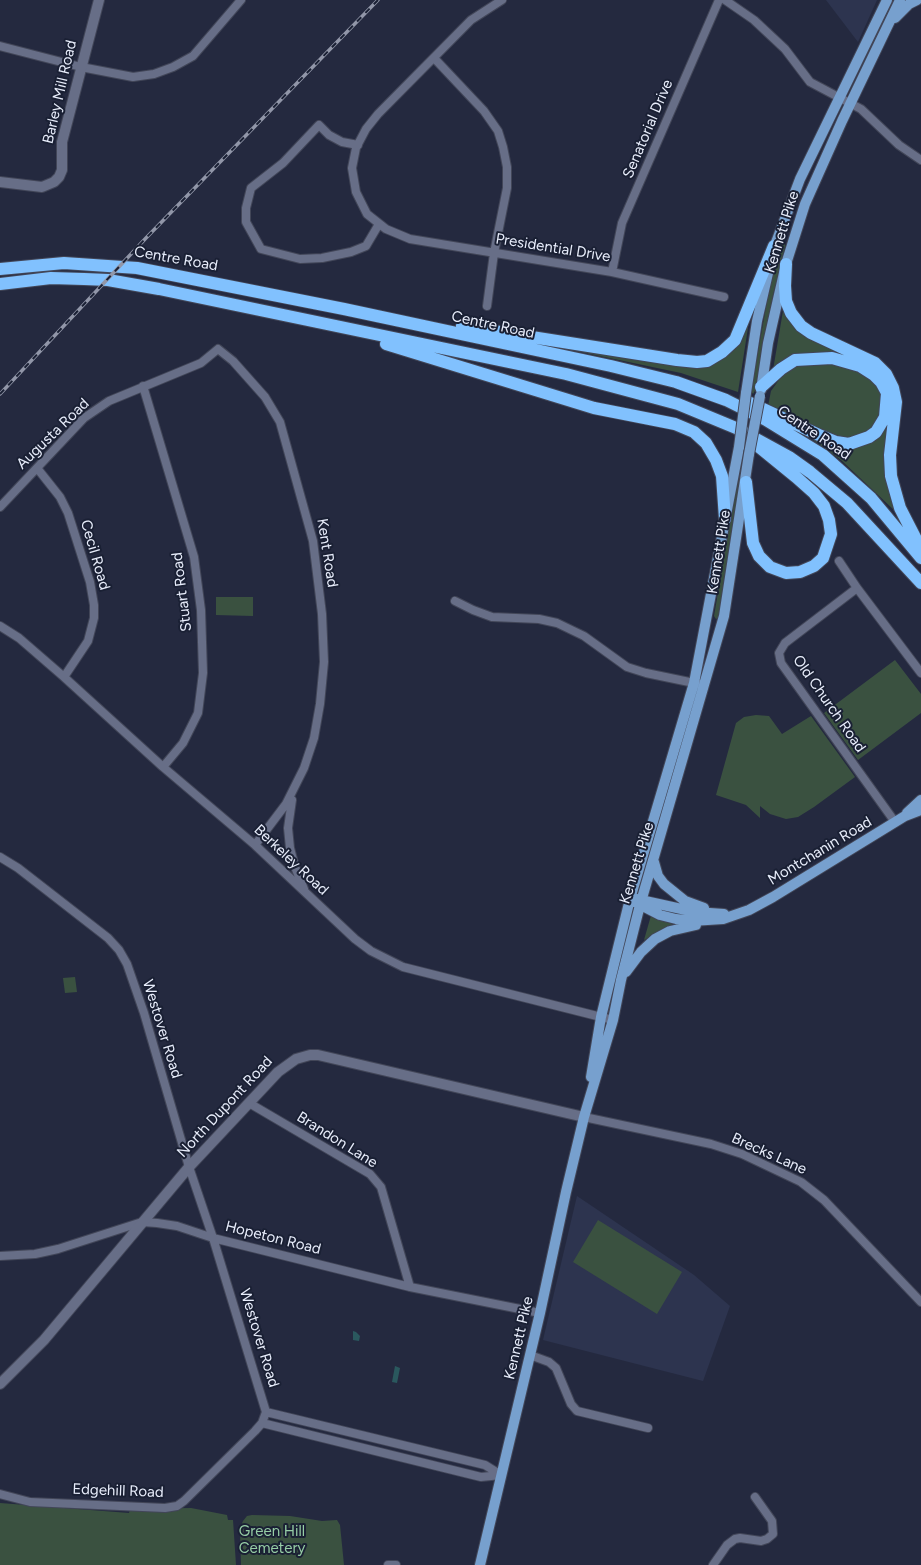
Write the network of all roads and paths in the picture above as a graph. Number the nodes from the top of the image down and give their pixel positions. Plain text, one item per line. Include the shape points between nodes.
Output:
1 (99, 0) edge
2 (241, 0) edge
3 (502, 0) edge
4 (719, 0) edge
5 (725, 0) edge
6 (887, 0) edge
7 (900, 0) edge
8 (917, 0) edge
9 (890, 24) junction
10 (0, 46) edge
11 (434, 58) junction
12 (81, 67) junction
13 (839, 98) junction
14 (850, 102) junction
15 (358, 145) junction
16 (921, 160) edge
17 (0, 182) edge
18 (379, 224) junction
19 (774, 246) junction
20 (494, 253) junction
21 (786, 264) junction
22 (0, 269) edge
23 (612, 272) junction
24 (0, 284) edge
25 (724, 297) dead end
26 (298, 299) junction
27 (487, 306) dead end
28 (328, 325) junction
29 (218, 349) joint
30 (611, 366) junction
31 (142, 386) junction
32 (760, 391) junction
33 (736, 428) junction
34 (37, 468) junction
35 (746, 482) junction
36 (0, 507) edge
37 (725, 519) junction
38 (921, 549) edge
39 (921, 558) edge
40 (839, 562) dead end
41 (921, 583) edge
42 (857, 588) junction
43 (455, 601) dead end
44 (0, 626) edge
45 (921, 673) edge
46 (64, 676) junction
47 (694, 683) junction
48 (705, 685) junction
49 (163, 767) junction
50 (296, 786) junction
51 (921, 800) edge
52 (921, 810) edge
53 (905, 816) junction
54 (895, 822) junction
55 (255, 845) junction
56 (0, 857) edge
57 (654, 862) junction
58 (306, 894) junction
59 (630, 899) junction
60 (641, 902) junction
61 (717, 917) junction
62 (621, 980) junction
63 (600, 1017) junction
64 (613, 1020) junction
65 (249, 1103) junction
66 (584, 1117) junction
67 (189, 1167) junction
68 (142, 1222) junction
69 (214, 1238) junction
70 (0, 1256) edge
71 (410, 1287) junction
72 (921, 1302) edge
73 (540, 1313) junction
74 (530, 1354) junction
75 (0, 1384) edge
76 (266, 1412) junction
77 (262, 1423) junction
78 (648, 1428) dead end
79 (501, 1475) junction
80 (0, 1494) edge
81 (755, 1497) dead end
82 (388, 1565) edge
83 (396, 1565) edge
84 (480, 1565) edge
85 (713, 1565) edge

1 - 12 main road, Barley Mill Road
2 - 12 street via 192,56 173,67 154,74 133,77
3 - 11 street, Presidential Drive via 471,20
4 - 23 street, Senatorial Drive via 622,224
5 - 13 street via 754,20 785,49 810,82
6 - 13 main road, Kennett Pike
7 - 9 main road, Kennett Pike
8 - 9 main road
9 - 14 main road, Kennett Pike
10 - 12 street
11 - 15 street, Presidential Drive via 378,114
11 - 20 street via 484,111 498,131 504,147 507,188
12 - 17 main road, Barley Mill Road via 62,142 62,170 59,177 42,187
13 - 14 street
13 - 19 main road, Kennett Pike via 800,179
14 - 16 street via 907,152
14 - 21 main road, Kennett Pike via 805,204
15 - 18 street, Presidential Drive via 352,168 356,192 367,214
15 - 18 street via 342,142 318,125 283,163 251,188 246,208 246,222 261,249 300,259 322,258 366,246
18 - 20 street, Presidential Drive via 410,240
19 - 26 highway via 734,340 713,358 697,362 509,335 343,304
19 - 37 main road, Kennett Pike, bridge via 757,321 739,447
20 - 23 street, Presidential Drive
20 - 27 street
21 - 32 main road, Kennett Pike
21 - 38 highway via 786,301 801,326 875,363 886,374 893,388 896,402 890,455 891,476 900,508
22 - 26 highway, Centre Road via 64,263 137,268
23 - 25 street, Presidential Drive
24 - 28 highway via 51,278 108,280 167,290
26 - 30 highway, Centre Road
28 - 33 highway via 558,372 618,387 678,404
28 - 37 highway via 594,408 675,424 694,432 706,443 722,476
29 - 31 street, Augusta Road via 201,363
29 - 50 street, Kent Road via 233,361 265,397 280,422 313,541 322,614 324,662 314,738
30 - 32 highway via 638,368 703,384 836,442 849,444 876,432 884,418 887,393 874,375 860,366 832,358 796,360 781,369
30 - 39 highway, Centre Road via 698,389 766,420 798,438 823,455 871,498
31 - 34 street, Augusta Road via 109,401 84,418
31 - 49 street, Stuart Road via 194,557 201,610 202,673 198,713 183,743
32 - 35 main road, Kennett Pike, bridge
33 - 35 highway via 796,477 824,506 831,534 823,558 814,566 800,572 786,573 770,567 759,556 752,543
33 - 41 highway via 789,457 810,472 847,503
34 - 36 street, Augusta Road
34 - 46 street, Cecil Road via 60,497 68,513 90,582 94,605 94,618 88,641
35 - 48 main road, Kennett Pike via 724,616
37 - 47 main road, Kennett Pike
40 - 42 street
42 - 45 street
42 - 54 street, Old Church Road via 785,643 779,653 781,663
43 - 47 street via 492,617 539,619 562,624 584,636 627,667 646,674
44 - 46 street, Berkeley Road via 19,638
46 - 49 street, Berkeley Road
47 - 48 street
47 - 59 main road, Kennett Pike
48 - 57 main road, Kennett Pike
49 - 55 street, Berkeley Road
50 - 55 street, Kent Road via 286,804
50 - 58 street, Kent Road via 289,809 288,828 295,867
51 - 53 main road, Montchanin Road
52 - 53 main road, Montchanin Road
53 - 54 main road, Montchanin Road
54 - 61 main road, Montchanin Road via 749,910
55 - 58 street, Berkeley Road
56 - 67 street, Westover Road via 108,938 118,950 132,978 144,1013
57 - 60 main road, Kennett Pike
57 - 61 main road via 660,880 677,896
58 - 63 street, Berkeley Road via 355,939 402,966
59 - 60 main road, Montchanin Road
59 - 63 main road, Kennett Pike
60 - 61 main road, Montchanin Road via 676,919 692,921
60 - 62 main road, Kennett Pike
61 - 62 main road via 679,928 655,939 635,959
62 - 64 main road, Kennett Pike
63 - 64 street, Berkeley Road
63 - 66 main road, Kennett Pike
64 - 66 main road, Kennett Pike
65 - 66 main road, North Dupont Road via 286,1065 314,1055
65 - 67 main road, North Dupont Road
65 - 71 street, Brandon Lane via 370,1174 382,1187
66 - 72 street, Brecks Lane via 711,1144 742,1154 801,1182 824,1200
66 - 73 main road, Kennett Pike
67 - 68 main road, North Dupont Road
67 - 69 street, Westover Road
68 - 69 street, Hopeton Road via 177,1226
68 - 70 street, Hopeton Road via 58,1249 35,1254
68 - 75 main road, North Dupont Road via 44,1340
69 - 71 street, Hopeton Road
69 - 76 street, Westover Road
71 - 73 street, Hopeton Road
73 - 74 main road, Kennett Pike
74 - 78 street via 556,1368 576,1411
74 - 79 main road, Kennett Pike
76 - 77 street, Edgehill Road
76 - 79 street via 485,1465
77 - 79 street via 481,1478
77 - 80 street, Edgehill Road via 184,1502 177,1506 165,1508 30,1502
79 - 84 main road, Kennett Pike
81 - 85 street via 772,1521 772,1534 761,1541 735,1539 727,1545
82 - 83 street

